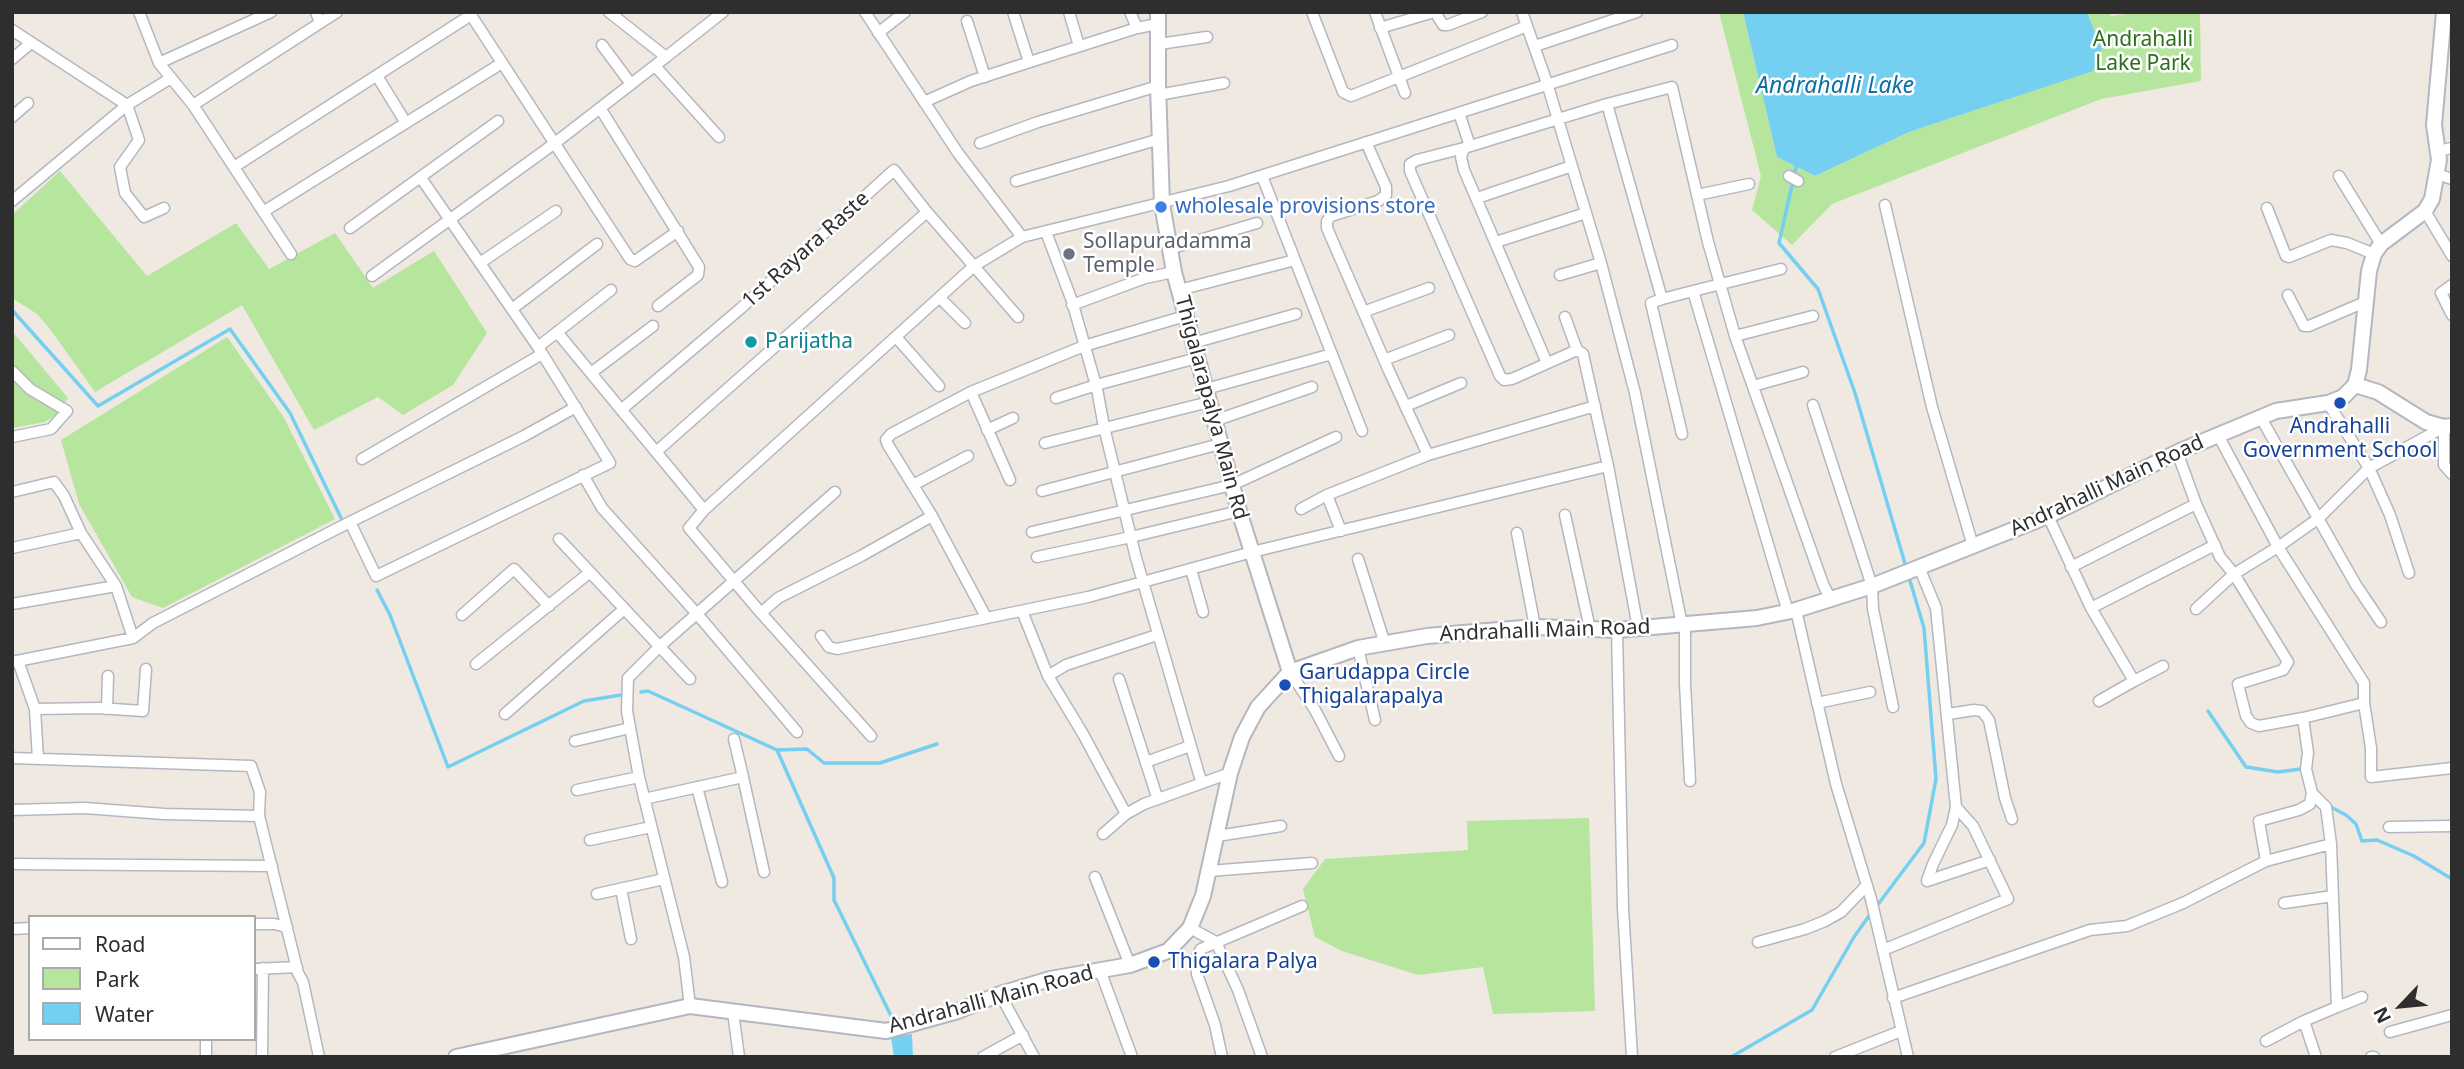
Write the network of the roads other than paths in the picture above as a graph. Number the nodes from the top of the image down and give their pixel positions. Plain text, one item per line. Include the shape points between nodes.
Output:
1 (139, 12) edge
2 (271, 12) edge
3 (316, 12) edge
4 (337, 12) edge
5 (609, 12) edge
6 (723, 12) edge
7 (865, 12) edge
8 (905, 12) edge
9 (1013, 12) edge
10 (1069, 12) edge
11 (1130, 12) edge
12 (1311, 12) edge
13 (1375, 12) edge
14 (1435, 12) edge
15 (1482, 12) edge
16 (1522, 12) edge
17 (1637, 12) edge
18 (470, 14) edge
19 (2446, 15) edge
20 (1158, 18) edge
21 (967, 21) dead end
22 (320, 23) junction
23 (1527, 26) junction
24 (1137, 28) junction
25 (1380, 28) junction
26 (12, 30) edge
27 (878, 33) junction
28 (1207, 37) dead end
29 (31, 43) junction
30 (1159, 44) junction
31 (602, 45) dead end
32 (1672, 45) dead end
33 (1079, 46) junction
34 (1535, 46) junction
35 (2446, 54) edge
36 (666, 57) junction
37 (12, 59) edge
38 (1029, 62) junction
39 (159, 63) junction
40 (502, 63) junction
41 (654, 66) junction
42 (377, 76) junction
43 (985, 77) junction
44 (171, 78) junction
45 (1398, 78) junction
46 (1224, 83) dead end
47 (1548, 83) junction
48 (631, 84) junction
49 (1158, 91) junction
50 (1405, 93) dead end
51 (924, 102) junction
52 (27, 103) dead end
53 (1607, 104) junction
54 (127, 105) junction
55 (193, 105) junction
56 (600, 108) junction
57 (12, 117) edge
58 (1461, 119) dead end
59 (1558, 119) junction
60 (498, 121) dead end
61 (406, 123) junction
62 (719, 137) dead end
63 (1160, 139) junction
64 (1366, 142) junction
65 (555, 143) junction
66 (980, 143) dead end
67 (1467, 147) junction
68 (2445, 149) edge
69 (1572, 166) junction
70 (234, 167) junction
71 (2437, 174) junction
72 (1262, 176) junction
73 (2339, 176) dead end
74 (421, 178) junction
75 (2452, 178) edge
76 (1016, 181) dead end
77 (1749, 184) dead end
78 (1697, 195) junction
79 (1476, 198) junction
80 (12, 201) edge
81 (1162, 204) junction
82 (1885, 205) dead end
83 (164, 208) dead end
84 (2267, 208) dead end
85 (556, 211) dead end
86 (2425, 211) junction
87 (264, 212) junction
88 (927, 212) junction
89 (1586, 213) junction
90 (449, 220) junction
91 (1257, 223) dead end
92 (350, 228) dead end
93 (678, 232) junction
94 (1046, 232) junction
95 (1023, 237) junction
96 (1496, 242) junction
97 (597, 244) dead end
98 (1169, 249) junction
99 (2378, 249) junction
100 (291, 254) dead end
101 (2452, 256) edge
102 (1296, 260) junction
103 (480, 263) junction
104 (1601, 263) junction
105 (974, 267) junction
106 (1781, 269) dead end
107 (1174, 272) junction
108 (1560, 275) dead end
109 (372, 276) dead end
110 (1720, 285) junction
111 (2452, 285) edge
112 (1429, 288) dead end
113 (611, 290) dead end
114 (1179, 290) junction
115 (1693, 291) junction
116 (2288, 295) dead end
117 (940, 298) junction
118 (1662, 299) junction
119 (2365, 302) junction
120 (1072, 305) junction
121 (658, 306) dead end
122 (512, 309) junction
123 (1363, 312) junction
124 (1296, 314) dead end
125 (2452, 315) edge
126 (1185, 316) junction
127 (1813, 316) dead end
128 (1018, 317) dead end
129 (1565, 317) dead end
130 (965, 324) dead end
131 (653, 326) dead end
132 (556, 332) junction
133 (1448, 334) dead end
134 (1735, 336) junction
135 (896, 338) junction
136 (1084, 346) junction
137 (540, 350) junction
138 (1577, 350) junction
139 (1195, 351) junction
140 (1332, 354) junction
141 (1384, 360) junction
142 (1547, 363) junction
143 (12, 371) edge
144 (592, 373) junction
145 (1803, 373) dead end
146 (1461, 383) dead end
147 (1096, 385) junction
148 (2355, 385) junction
149 (939, 386) dead end
150 (1753, 386) junction
151 (1312, 387) dead end
152 (971, 392) junction
153 (1208, 396) junction
154 (1056, 398) dead end
155 (2328, 402) junction
156 (1812, 405) dead end
157 (1406, 406) junction
158 (1595, 406) junction
159 (576, 407) junction
160 (621, 410) junction
161 (1013, 418) dead end
162 (2261, 418) junction
163 (1214, 421) junction
164 (2448, 426) edge
165 (1104, 427) junction
166 (987, 430) junction
167 (1362, 431) dead end
168 (1682, 434) dead end
169 (2218, 435) junction
170 (12, 437) edge
171 (1336, 438) dead end
172 (1045, 443) dead end
173 (1220, 444) junction
174 (2180, 451) junction
175 (656, 452) junction
176 (1428, 455) junction
177 (968, 456) dead end
178 (362, 459) dead end
179 (1608, 466) junction
180 (2369, 468) junction
181 (1115, 472) junction
182 (2452, 474) edge
183 (583, 475) junction
184 (1010, 480) dead end
185 (913, 485) junction
186 (1232, 485) junction
187 (1042, 491) dead end
188 (12, 492) edge
189 (835, 492) dead end
190 (1327, 495) junction
191 (2196, 504) junction
192 (1301, 509) dead end
193 (704, 510) junction
194 (1124, 510) junction
195 (1239, 511) junction
196 (1565, 515) dead end
197 (932, 516) junction
198 (2048, 516) junction
199 (2319, 518) junction
200 (350, 522) junction
201 (1341, 531) junction
202 (1032, 532) dead end
203 (81, 533) junction
204 (1517, 533) dead end
205 (1131, 537) junction
206 (559, 539) dead end
207 (2215, 545) junction
208 (1973, 546) junction
209 (2278, 547) junction
210 (12, 548) edge
211 (1252, 552) junction
212 (1037, 557) dead end
213 (1358, 559) dead end
214 (2071, 566) junction
215 (1191, 569) junction
216 (1911, 571) junction
217 (589, 573) junction
218 (2409, 573) dead end
219 (2234, 575) junction
220 (733, 581) junction
221 (1143, 583) junction
222 (116, 586) junction
223 (1872, 586) junction
224 (1831, 600) junction
225 (12, 604) edge
226 (549, 606) junction
227 (2091, 608) junction
228 (2196, 609) dead end
229 (623, 610) junction
230 (1022, 611) junction
231 (1792, 611) junction
232 (1203, 612) dead end
233 (761, 613) junction
234 (462, 615) dead end
235 (698, 615) junction
236 (986, 617) junction
237 (2381, 622) dead end
238 (1683, 625) junction
239 (1535, 627) junction
240 (1638, 628) junction
241 (1590, 629) junction
242 (1617, 630) junction
243 (1157, 635) junction
244 (821, 636) dead end
245 (133, 638) junction
246 (1385, 644) junction
247 (659, 647) junction
248 (1358, 648) junction
249 (15, 662) edge
250 (476, 664) dead end
251 (2163, 666) dead end
252 (146, 669) dead end
253 (1290, 671) junction
254 (108, 676) dead end
255 (1048, 676) junction
256 (1119, 679) dead end
257 (690, 680) dead end
258 (2134, 681) junction
259 (1870, 692) dead end
260 (2099, 701) dead end
261 (1817, 703) junction
262 (2364, 704) junction
263 (1892, 707) dead end
264 (35, 709) junction
265 (107, 709) junction
266 (505, 714) dead end
267 (1948, 714) junction
268 (2304, 718) junction
269 (1375, 720) dead end
270 (630, 728) junction
271 (797, 732) dead end
272 (871, 737) dead end
273 (734, 739) dead end
274 (575, 741) dead end
275 (1190, 746) junction
276 (1339, 757) dead end
277 (12, 758) edge
278 (38, 759) junction
279 (1146, 762) junction
280 (2452, 768) edge
281 (1230, 773) junction
282 (743, 777) junction
283 (639, 778) junction
284 (1201, 781) junction
285 (1690, 782) dead end
286 (697, 787) junction
287 (577, 790) dead end
288 (2312, 793) junction
289 (1157, 797) junction
290 (644, 799) junction
291 (1956, 807) junction
292 (12, 810) edge
293 (1126, 814) junction
294 (259, 816) junction
295 (2011, 818) dead end
296 (1281, 826) dead end
297 (2452, 826) edge
298 (651, 827) junction
299 (2389, 827) dead end
300 (1103, 834) dead end
301 (1217, 836) junction
302 (590, 841) dead end
303 (2330, 844) junction
304 (1990, 860) junction
305 (2266, 861) junction
306 (1312, 863) dead end
307 (12, 864) edge
308 (272, 866) junction
309 (1209, 871) junction
310 (764, 872) dead end
311 (1095, 877) dead end
312 (664, 879) junction
313 (722, 882) dead end
314 (1867, 886) junction
315 (621, 889) junction
316 (597, 894) dead end
317 (2333, 897) junction
318 (2284, 903) dead end
319 (1302, 906) dead end
320 (256, 924) edge
321 (287, 927) junction
322 (1190, 928) junction
323 (631, 939) dead end
324 (1216, 942) junction
325 (1758, 942) dead end
326 (1882, 950) junction
327 (1130, 965) junction
328 (297, 967) junction
329 (258, 968) edge
330 (1100, 970) junction
331 (1000, 994) junction
332 (2362, 996) dead end
333 (1893, 998) junction
334 (690, 1006) junction
335 (2337, 1007) junction
336 (733, 1012) junction
337 (2452, 1015) edge
338 (2304, 1021) junction
339 (1901, 1031) junction
340 (2390, 1032) dead end
341 (1023, 1035) junction
342 (2266, 1041) dead end
343 (262, 1057) edge
344 (319, 1057) edge
345 (456, 1057) edge
346 (739, 1057) edge
347 (983, 1057) edge
348 (1034, 1057) edge
349 (1132, 1057) edge
350 (1222, 1057) edge
351 (1262, 1057) edge
352 (1632, 1057) edge
353 (1835, 1057) edge
354 (1908, 1057) edge
355 (2316, 1057) edge

1 - 39 street
2 - 39 street
3 - 22 street
4 - 22 street
5 - 36 street
6 - 36 street
7 - 27 street
8 - 27 street
9 - 38 street
10 - 33 street
11 - 24 street
12 - 45 street via 1343,92 1351,96
13 - 25 street
14 - 15 street via 1443,25
14 - 25 street
16 - 23 street
17 - 34 street
18 - 40 street
18 - 42 street
19 - 35 main road
20 - 24 street
20 - 30 main road, Thigalarapalya Main Rd
21 - 43 street
22 - 55 street
23 - 34 street
23 - 45 street
24 - 33 street
25 - 45 street
26 - 29 street
27 - 51 street
28 - 30 street
29 - 37 street
29 - 54 street
30 - 49 main road, Thigalarapalya Main Rd
31 - 48 street
32 - 47 street
33 - 38 street
34 - 47 street
35 - 68 main road via 2434,125
36 - 41 street
38 - 43 street
39 - 44 street
40 - 61 street
40 - 65 street
41 - 48 street
41 - 62 street
42 - 61 street
42 - 70 street
43 - 51 street
44 - 54 street
44 - 55 street
45 - 50 street
46 - 49 street
47 - 59 street
47 - 64 street
48 - 56 street
49 - 63 main road, Thigalarapalya Main Rd
49 - 66 street via 1038,122
51 - 95 street
52 - 57 street
53 - 59 street
53 - 78 street via 1672,87
53 - 118 street
54 - 80 street
54 - 83 street via 139,140 120,167 125,193 144,217
55 - 70 street
56 - 65 street
56 - 93 street
58 - 67 street
59 - 67 street
59 - 69 street
60 - 74 street
61 - 87 street
63 - 76 street
63 - 81 main road, Thigalarapalya Main Rd
64 - 72 street
64 - 123 street via 1387,195 1327,221
65 - 90 street
65 - 93 street via 630,259 635,261
67 - 79 street via 1461,157
67 - 142 street via 1417,160 1410,164 1410,171 1500,376 1512,379
68 - 71 main road
69 - 79 street
69 - 89 street
70 - 87 street
71 - 75 street
71 - 86 main road
72 - 81 street
72 - 102 street
73 - 99 street
74 - 90 street
74 - 92 street
77 - 78 street
78 - 110 street
79 - 96 street
81 - 94 street
81 - 98 main road, Thigalarapalya Main Rd
82 - 208 street via 1932,407
84 - 99 street via 2286,256 2331,240
85 - 103 street
86 - 99 main road
86 - 101 street
87 - 100 street
88 - 105 street, 1st Rayara Raste
88 - 160 street, 1st Rayara Raste via 894,170
88 - 175 street
89 - 96 street
89 - 104 street
90 - 103 street
90 - 109 street
91 - 98 street
93 - 121 street via 699,267 698,275
94 - 95 street
94 - 120 street
95 - 105 street
96 - 142 street
97 - 122 street
98 - 107 main road, Thigalarapalya Main Rd
99 - 119 main road via 2369,271
102 - 114 street
102 - 140 street
103 - 122 street
104 - 108 street
104 - 238 street via 1635,393
105 - 117 street
105 - 128 street, 1st Rayara Raste
106 - 110 street
107 - 114 main road, Thigalarapalya Main Rd
107 - 120 street
110 - 115 street
110 - 134 street
111 - 125 street via 2441,293
112 - 123 street
113 - 132 street
114 - 126 main road, Thigalarapalya Main Rd
115 - 118 street
115 - 231 street
116 - 119 street via 2304,326
117 - 130 street
117 - 135 street
118 - 168 street via 1651,303
119 - 148 main road
120 - 136 street
122 - 137 street
123 - 141 street
124 - 139 street
126 - 136 street
126 - 139 main road, Thigalarapalya Main Rd
127 - 134 street
129 - 138 street
131 - 144 street
132 - 137 street
132 - 144 street
133 - 141 street
134 - 150 street
135 - 149 street
135 - 193 street
136 - 147 street
136 - 152 street
137 - 159 street
137 - 178 street
138 - 142 street
138 - 158 street via 1583,354
139 - 147 street
139 - 153 main road, Thigalarapalya Main Rd
140 - 153 street
140 - 167 street
141 - 157 street
143 - 170 street via 30,389 67,411 51,429
144 - 160 street
145 - 150 street
146 - 157 street
147 - 154 street
147 - 165 street
148 - 155 main road, Andrahalli Main Road via 2343,397
148 - 164 main road via 2378,393 2426,422
150 - 224 street
151 - 163 street
152 - 166 street
152 - 185 street via 886,440
153 - 163 main road, Thigalarapalya Main Rd
153 - 165 street
155 - 162 main road, Andrahalli Main Road
155 - 180 street
156 - 223 street
157 - 176 street
158 - 176 street
158 - 179 street
159 - 183 street via 610,463
159 - 200 street
160 - 175 street
161 - 166 street
162 - 169 main road, Andrahalli Main Road
162 - 199 street
163 - 173 main road, Thigalarapalya Main Rd
164 - 180 street
164 - 182 street via 2444,465
165 - 172 street
165 - 181 street
166 - 184 street
169 - 174 main road, Andrahalli Main Road
169 - 209 street
171 - 186 street
173 - 181 street
173 - 186 main road, Thigalarapalya Main Rd
174 - 191 street
174 - 198 main road, Andrahalli Main Road
175 - 193 street
176 - 190 street
177 - 185 street
179 - 201 street
179 - 240 street
180 - 199 street
180 - 218 street
181 - 187 street
181 - 194 street
183 - 200 street via 376,576
183 - 235 street via 602,509
185 - 197 street
186 - 194 street
186 - 195 main road, Thigalarapalya Main Rd
188 - 203 street via 54,482
189 - 220 street
190 - 192 street
190 - 201 street
191 - 207 street
191 - 214 street
193 - 220 street via 689,528
194 - 202 street
194 - 205 street
195 - 205 street
195 - 211 main road, Thigalarapalya Main Rd
196 - 241 street
197 - 233 street via 778,598
197 - 236 street
198 - 208 main road, Andrahalli Main Road
198 - 214 street
199 - 209 street
199 - 237 street
200 - 245 street via 153,623
201 - 211 street
203 - 210 street
203 - 222 street
204 - 239 street
205 - 212 street
205 - 221 street
206 - 217 street
207 - 219 street
207 - 227 street
208 - 216 main road, Andrahalli Main Road
209 - 219 street
209 - 262 street via 2364,683
211 - 215 street
211 - 253 main road, Thigalarapalya Main Rd
213 - 246 street
214 - 227 street
215 - 221 street
215 - 232 street
216 - 223 main road, Andrahalli Main Road
216 - 267 street via 1936,608
217 - 226 street
217 - 229 street
219 - 228 street
219 - 268 street via 2288,662 2283,670 2238,684 2246,716 2259,726
220 - 233 street
220 - 235 street
221 - 230 street
221 - 243 street
222 - 225 street
222 - 245 street
223 - 224 main road, Andrahalli Main Road
223 - 263 street
224 - 231 main road, Andrahalli Main Road
226 - 234 street via 514,569
226 - 250 street
227 - 258 street
229 - 247 street
229 - 266 street
230 - 236 street
230 - 255 street
231 - 238 main road, Andrahalli Main Road
231 - 261 street
233 - 272 street
235 - 247 street
235 - 271 street
236 - 244 street via 837,649
238 - 240 main road, Andrahalli Main Road
238 - 285 street
239 - 241 main road, Andrahalli Main Road
239 - 246 main road, Andrahalli Main Road
240 - 242 main road, Andrahalli Main Road
241 - 242 main road, Andrahalli Main Road
242 - 352 street via 1623,908
243 - 255 street
243 - 275 street
245 - 249 street
246 - 248 main road, Andrahalli Main Road
247 - 257 street
247 - 270 street via 628,678
248 - 253 main road, Andrahalli Main Road
248 - 269 street
249 - 264 street
251 - 258 street
252 - 265 street via 144,710
253 - 276 street
253 - 281 main road, Andrahalli Main Road via 1258,707
254 - 265 street
255 - 293 street
256 - 279 street
258 - 260 street
259 - 261 street
261 - 314 street
262 - 268 street
262 - 280 street via 2371,777
264 - 265 street
264 - 278 street
267 - 291 street
267 - 295 street via 1982,711 1989,720
268 - 288 street
270 - 274 street
270 - 283 street
273 - 282 street
275 - 279 street
275 - 284 street
277 - 278 street
278 - 294 street via 251,766 260,792
279 - 289 street
281 - 284 street
281 - 301 main road, Andrahalli Main Road
282 - 286 street
282 - 310 street
283 - 287 street
283 - 290 street
284 - 289 street
286 - 290 street
286 - 313 street
288 - 303 street via 2326,807
288 - 305 street via 2310,804 2299,810 2259,821
289 - 293 street
290 - 298 street
291 - 304 street via 1973,826
291 - 304 street via 1927,881
292 - 294 street via 85,808
293 - 300 street
294 - 308 street
296 - 301 street
297 - 299 street
298 - 302 street
298 - 312 street
301 - 309 main road, Andrahalli Main Road
303 - 305 street
303 - 317 street
304 - 326 street via 2008,899
305 - 333 street via 2127,926 2090,930
306 - 309 street
307 - 308 street
308 - 321 street
309 - 322 main road, Andrahalli Main Road
311 - 327 street
312 - 315 street
312 - 334 street via 684,957
314 - 325 street via 1825,921
314 - 326 street
315 - 316 street
315 - 323 street
317 - 318 street
317 - 335 street
319 - 324 street
320 - 321 street
321 - 328 street
322 - 324 street
322 - 327 main road, Andrahalli Main Road via 1168,951
324 - 350 street via 1201,949 1196,959
324 - 351 street
326 - 333 street
327 - 330 main road, Andrahalli Main Road
328 - 329 street
328 - 344 street
329 - 343 street
330 - 331 main road, Andrahalli Main Road
330 - 349 street
331 - 336 main road, Andrahalli Main Road via 886,1031
331 - 341 street
332 - 335 street
333 - 339 street
334 - 336 main road, Andrahalli Main Road
334 - 345 main road, Andrahalli Main Road
335 - 338 street
336 - 346 street
337 - 340 street
338 - 342 street
338 - 355 street
339 - 353 street
339 - 354 street
341 - 347 street
341 - 348 street

